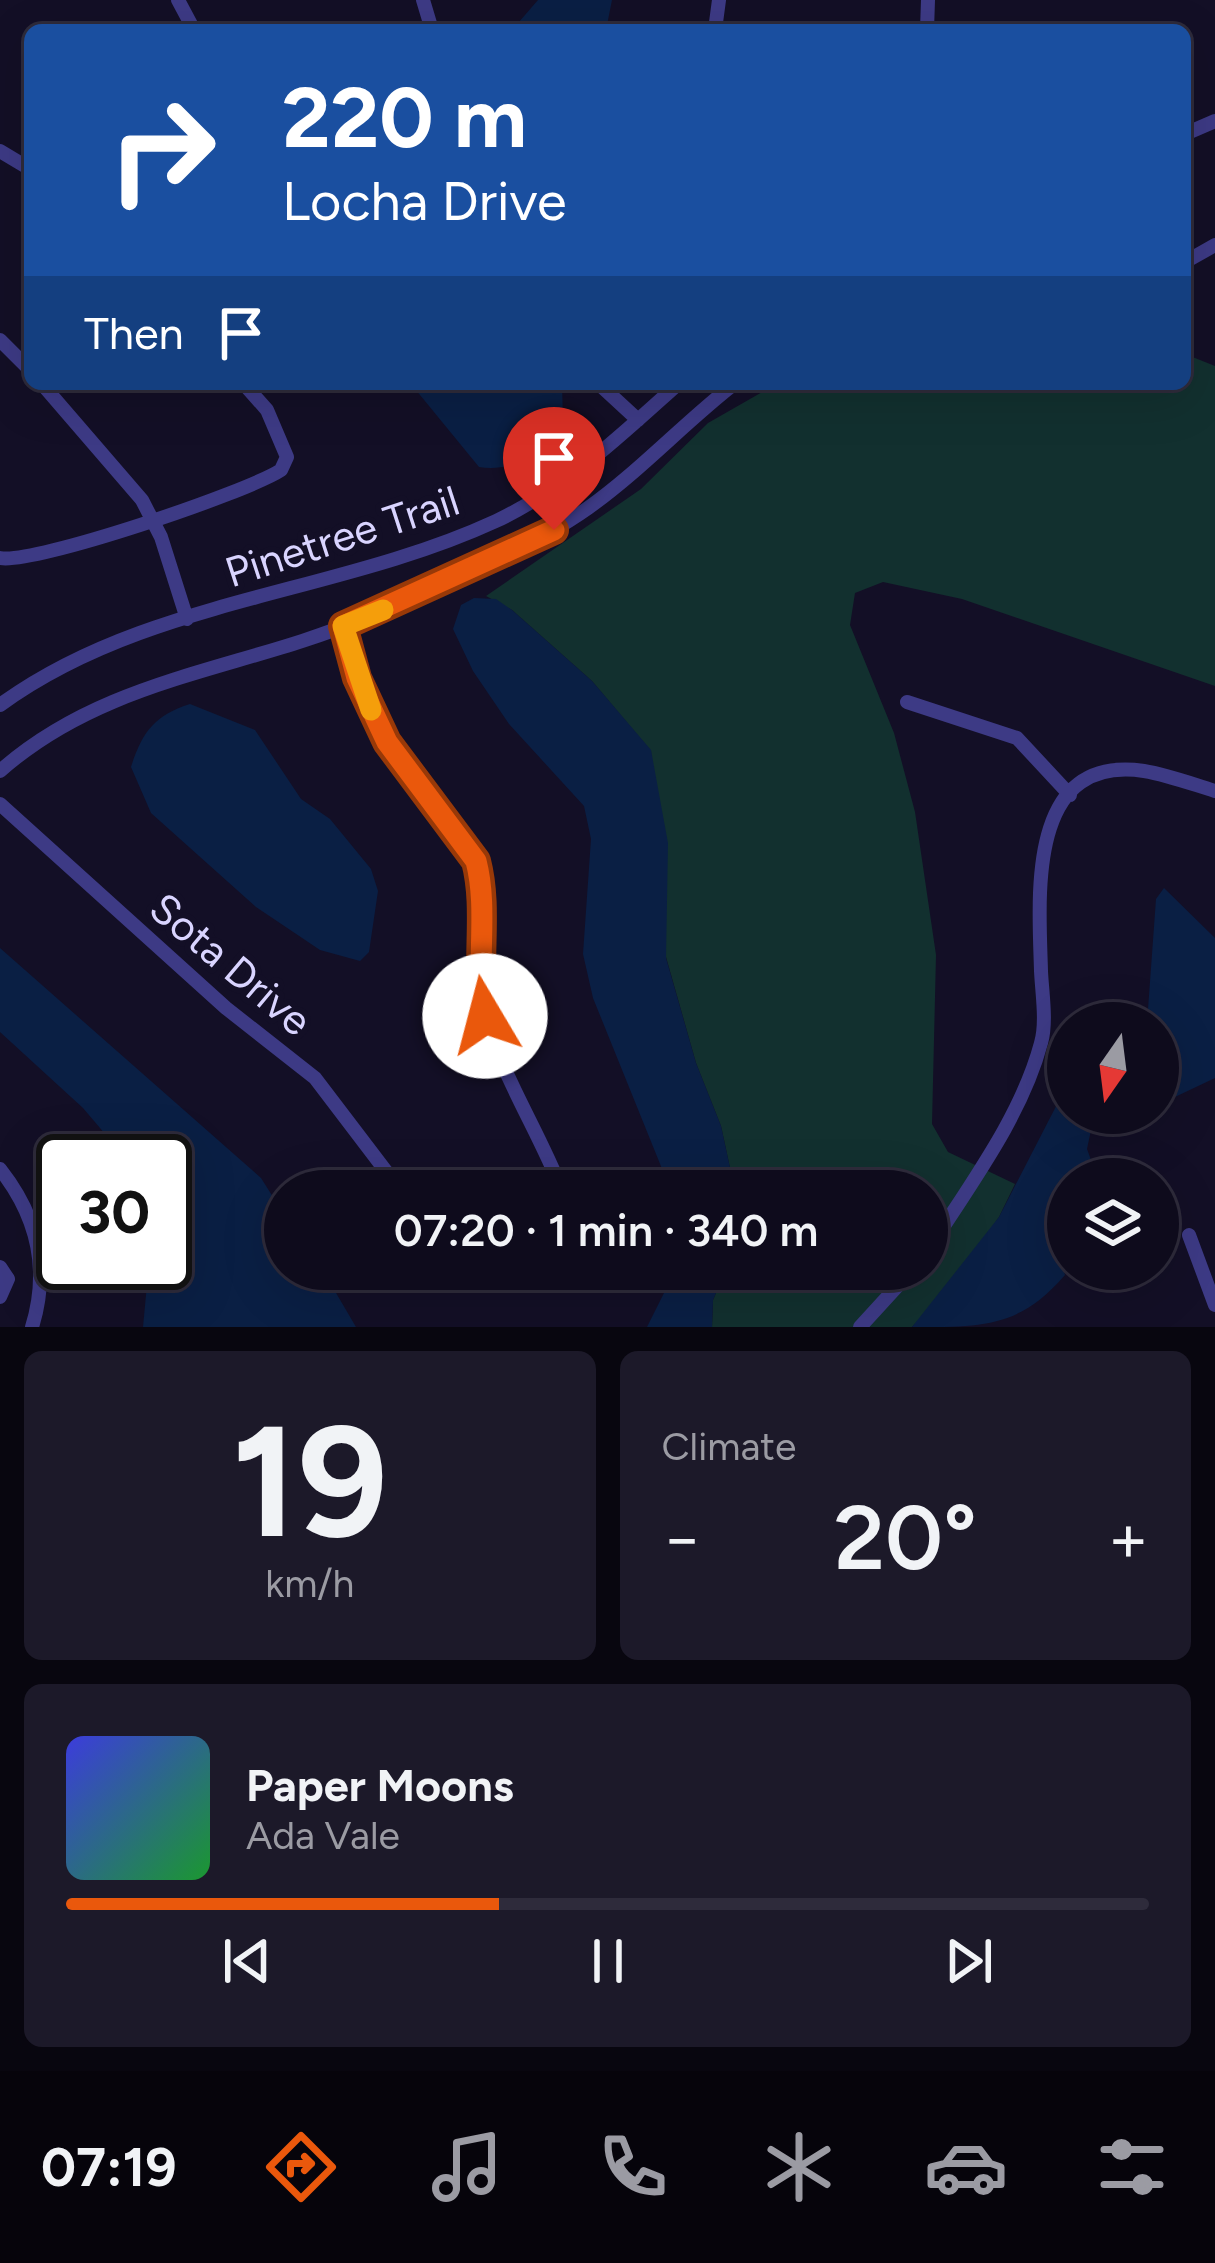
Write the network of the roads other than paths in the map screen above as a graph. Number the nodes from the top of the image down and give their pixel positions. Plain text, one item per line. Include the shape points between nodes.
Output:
1 (0, 340) edge
2 (24, 364) edge
3 (47, 390) edge
4 (248, 390) edge
5 (605, 390) edge
6 (672, 390) edge
7 (727, 390) edge
8 (638, 421) junction
9 (153, 519) junction
10 (0, 558) edge
11 (187, 619) junction
12 (343, 626) junction
13 (907, 702) dead end
14 (0, 705) edge
15 (0, 771) edge
16 (1215, 791) edge
17 (1070, 795) junction
18 (0, 804) edge
19 (0, 1169) edge
20 (385, 1170) edge
21 (553, 1170) edge
22 (948, 1217) edge
23 (1189, 1235) dead end
24 (36, 1248) edge
25 (0, 1267) edge
26 (36, 1288) edge
27 (40, 1290) edge
28 (894, 1290) edge
29 (4, 1291) edge
30 (1215, 1305) edge
31 (32, 1327) edge
32 (860, 1327) edge

1 - 2 street
3 - 9 street
4 - 9 street via 283,436 280,470
5 - 8 street
6 - 8 street, Pinetree Trail
7 - 12 street via 554,530
8 - 11 street, Pinetree Trail via 565,481 473,531
9 - 10 street via 23,559
9 - 11 street
11 - 14 street, Pinetree Trail via 80,657
12 - 15 street via 112,699
12 - 21 street via 387,742 476,861 485,1016
13 - 17 street via 1016,738
16 - 17 street via 1142,771 1106,772
17 - 22 street via 1052,817 1040,857 1043,1038 1029,1080
18 - 20 street, Sota Drive via 315,1078
19 - 24 street via 34,1228
23 - 30 street
25 - 29 street
26 - 29 street
27 - 31 street
28 - 32 street

